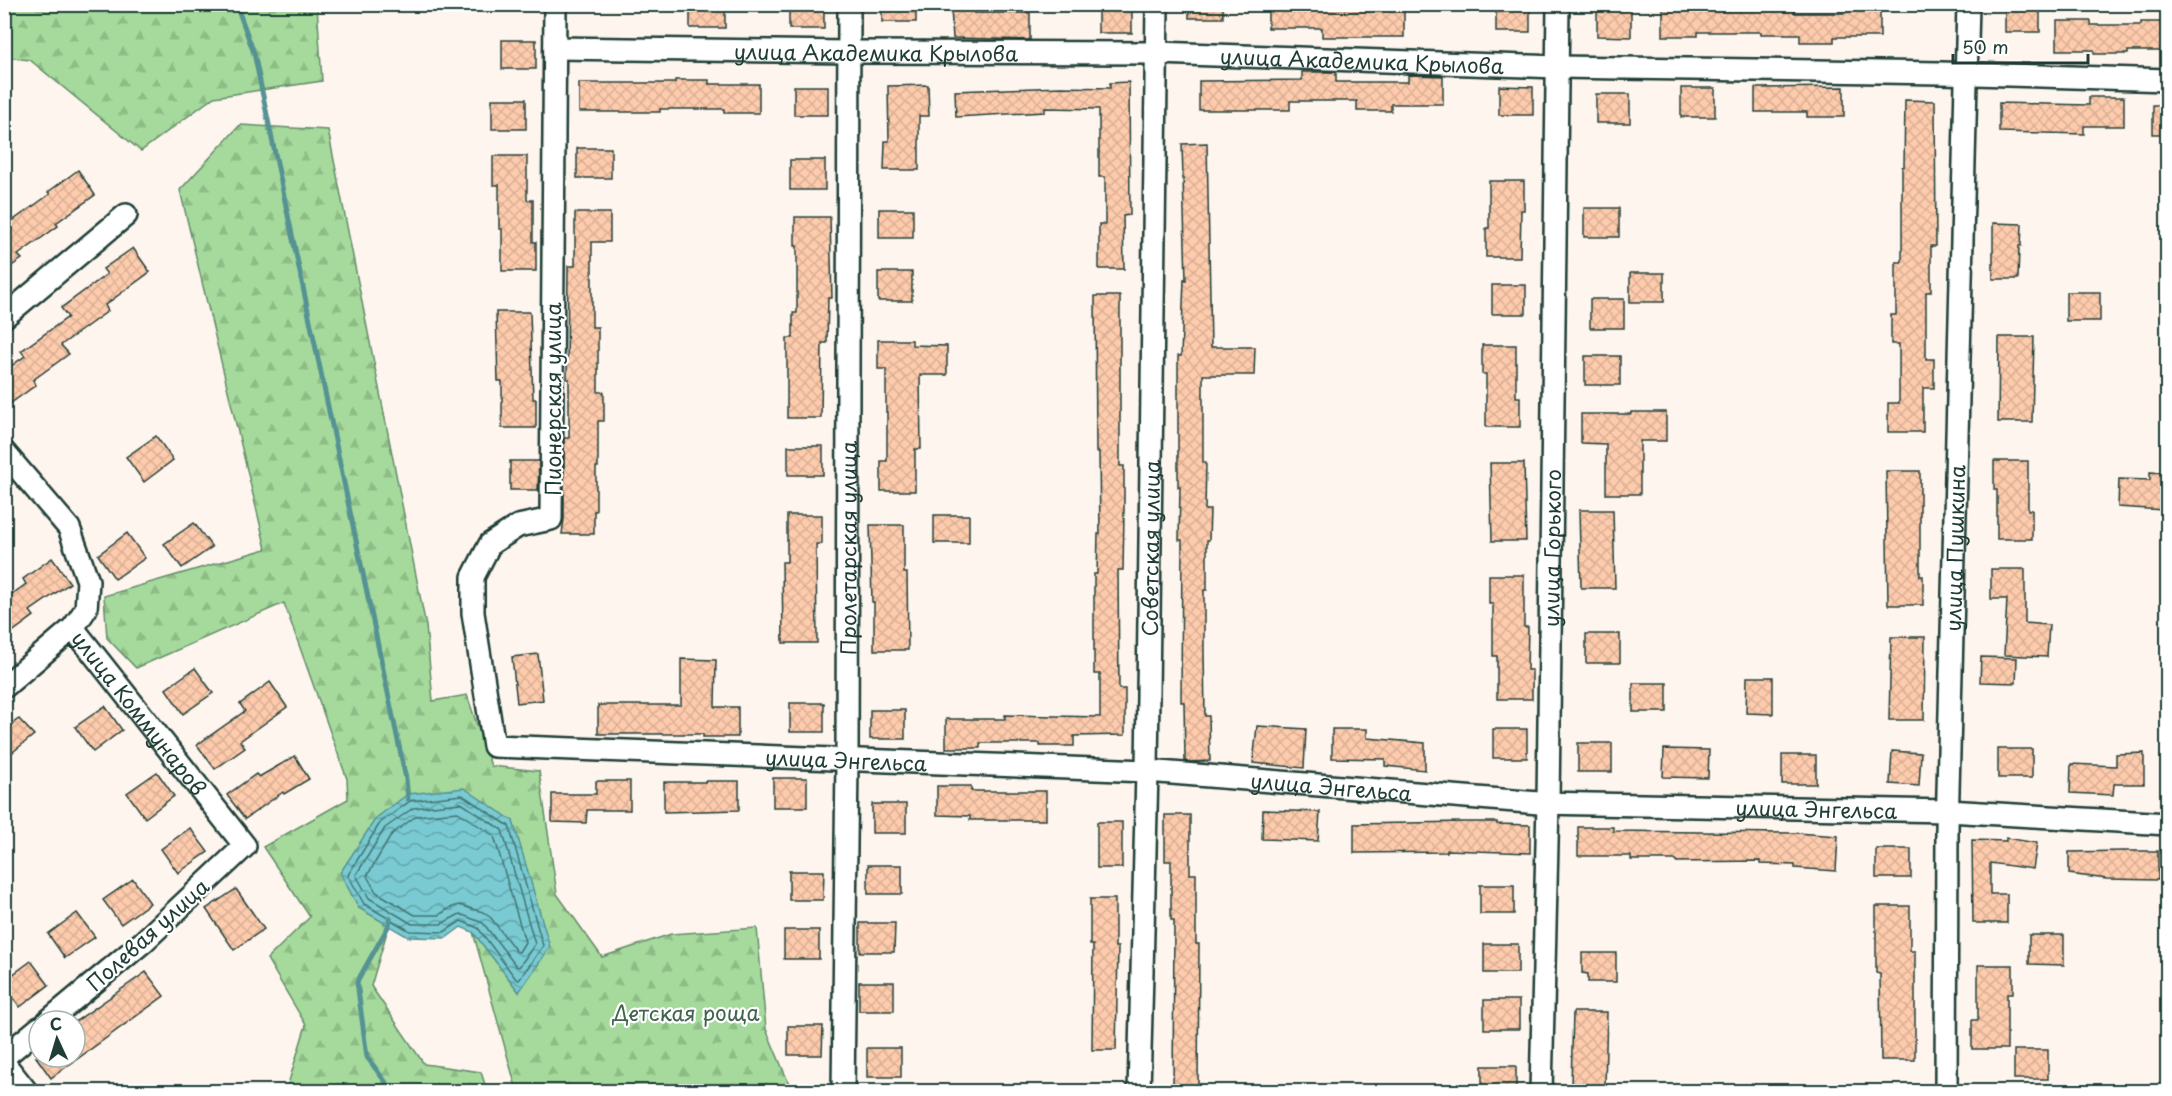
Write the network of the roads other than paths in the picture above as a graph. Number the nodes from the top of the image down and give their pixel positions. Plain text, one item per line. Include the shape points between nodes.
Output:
1 (555, 4) edge
2 (849, 4) edge
3 (1157, 4) edge
4 (1558, 4) edge
5 (1968, 4) edge
6 (555, 48) junction
7 (849, 52) junction
8 (1157, 53) junction
9 (1557, 67) junction
10 (1967, 73) junction
11 (2168, 80) edge
12 (126, 215) dead end
13 (4, 317) edge
14 (4, 452) edge
15 (73, 628) junction
16 (4, 687) edge
17 (494, 746) joint
18 (847, 760) junction
19 (1147, 771) junction
20 (1548, 802) junction
21 (1948, 810) junction
22 (2168, 824) edge
23 (245, 846) joint
24 (62, 1009) edge
25 (27, 1038) edge
26 (4, 1057) edge
27 (4, 1063) edge
28 (27, 1092) edge
29 (843, 1092) edge
30 (1139, 1092) edge
31 (1541, 1092) edge
32 (1946, 1092) edge

1 - 6 street, Пионерская улица
2 - 7 street, Пролетарская улица
3 - 8 street, Советская улица
4 - 9 street, улица Горького
5 - 10 street, улица Пушкина
6 - 7 street, улица Академика Крылова
6 - 17 street, Пионерская улица via 551,519 518,526 490,543 473,577 473,613
7 - 8 street, улица Академика Крылова
7 - 18 street, Пролетарская улица
8 - 9 street, улица Академика Крылова
8 - 19 street, Советская улица
9 - 10 street, улица Академика Крылова
9 - 20 street, улица Горького
10 - 11 street, улица Академика Крылова
10 - 21 street, улица Пушкина
12 - 13 street
14 - 15 street, улица Коммунаров via 69,528 88,581 86,609
15 - 16 street
15 - 23 street, улица Коммунаров
17 - 18 street, улица Энгельса
18 - 19 street, улица Энгельса
18 - 29 street, Пролетарская улица
19 - 20 street, улица Энгельса
19 - 30 street, Советская улица
20 - 21 street, улица Энгельса
20 - 31 street, улица Горького
21 - 22 street, улица Энгельса
21 - 32 street, улица Пушкина
23 - 24 street, Полевая улица via 143,942
25 - 26 street
27 - 28 street

